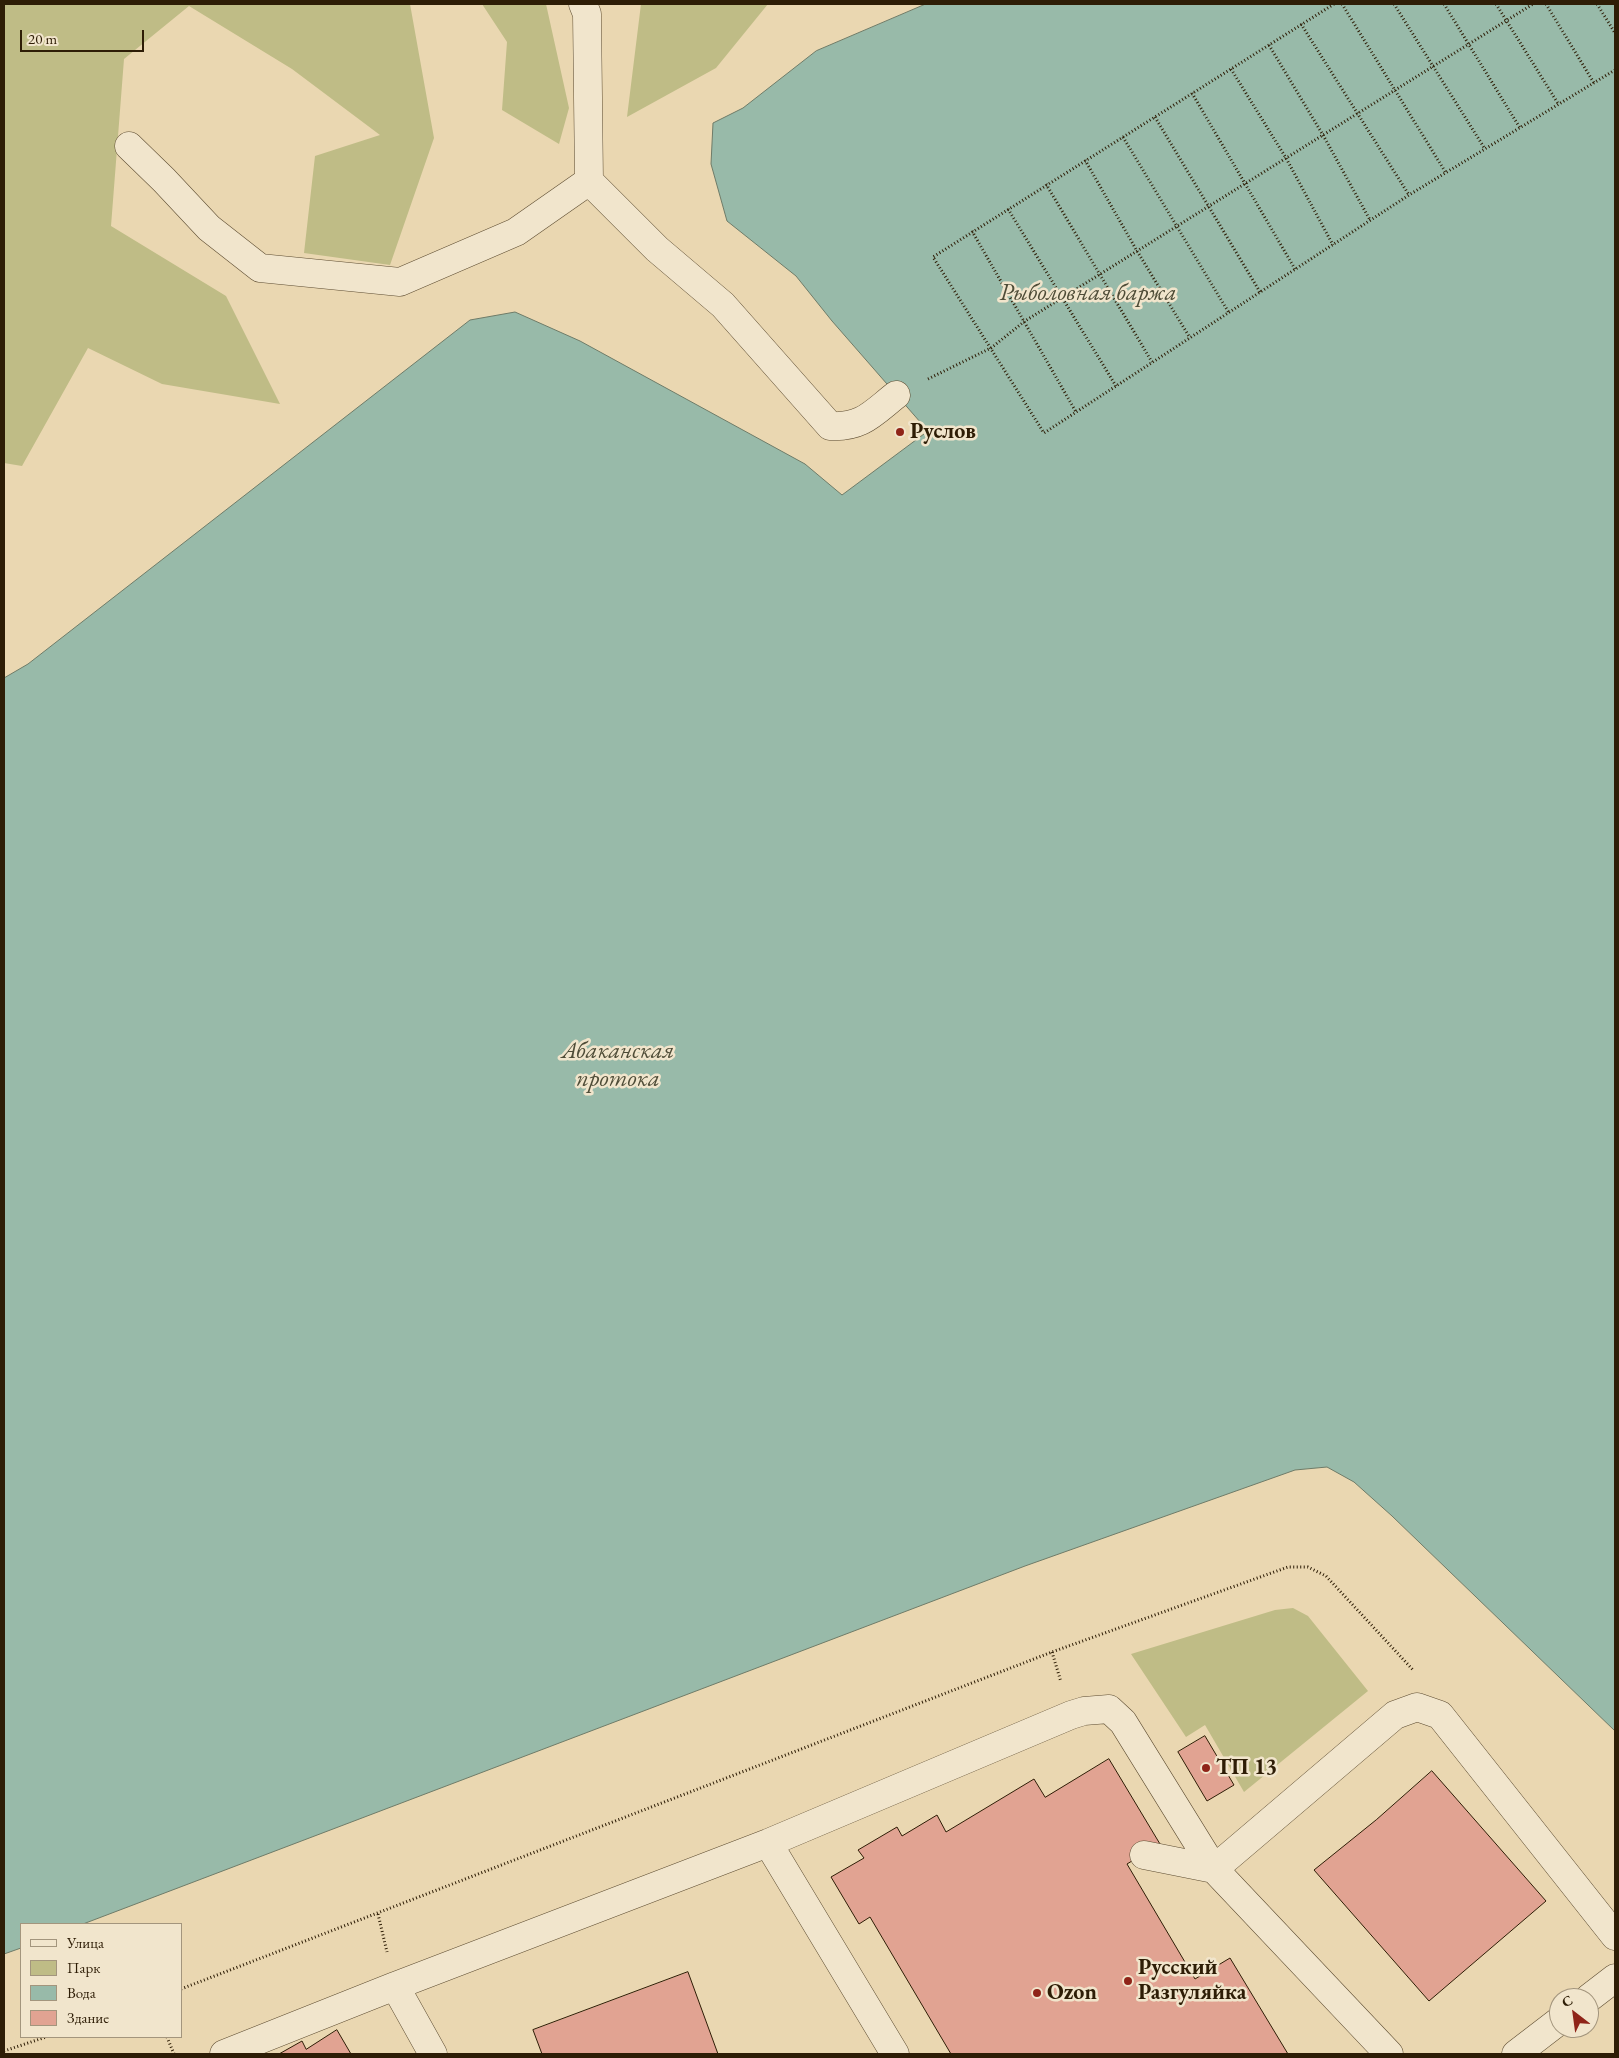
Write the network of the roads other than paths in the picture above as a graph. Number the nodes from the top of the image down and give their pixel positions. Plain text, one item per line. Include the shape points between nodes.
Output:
1 (583, 4) edge
2 (129, 146) dead end
3 (589, 181) junction
4 (896, 395) road end
5 (768, 1843) junction
6 (1144, 1855) dead end
7 (1214, 1869) junction
8 (1615, 1936) edge
9 (1615, 1978) edge
10 (395, 1986) junction
11 (1599, 1990) edge
12 (1549, 2029) edge
13 (224, 2054) edge
14 (433, 2054) edge
15 (895, 2054) edge
16 (1389, 2054) edge
17 (1516, 2054) edge

1 - 3 lane via 587,14
2 - 3 lane via 209,228 260,268 400,282 516,232
3 - 4 lane via 657,249 724,305 830,426 846,427 863,421
5 - 7 lane via 1071,1715 1109,1710 1123,1722
5 - 10 lane
5 - 15 lane
6 - 7 lane
7 - 8 lane via 1395,1715 1417,1708 1440,1716
7 - 16 lane
9 - 11 lane
10 - 13 lane
10 - 14 lane
12 - 17 lane

